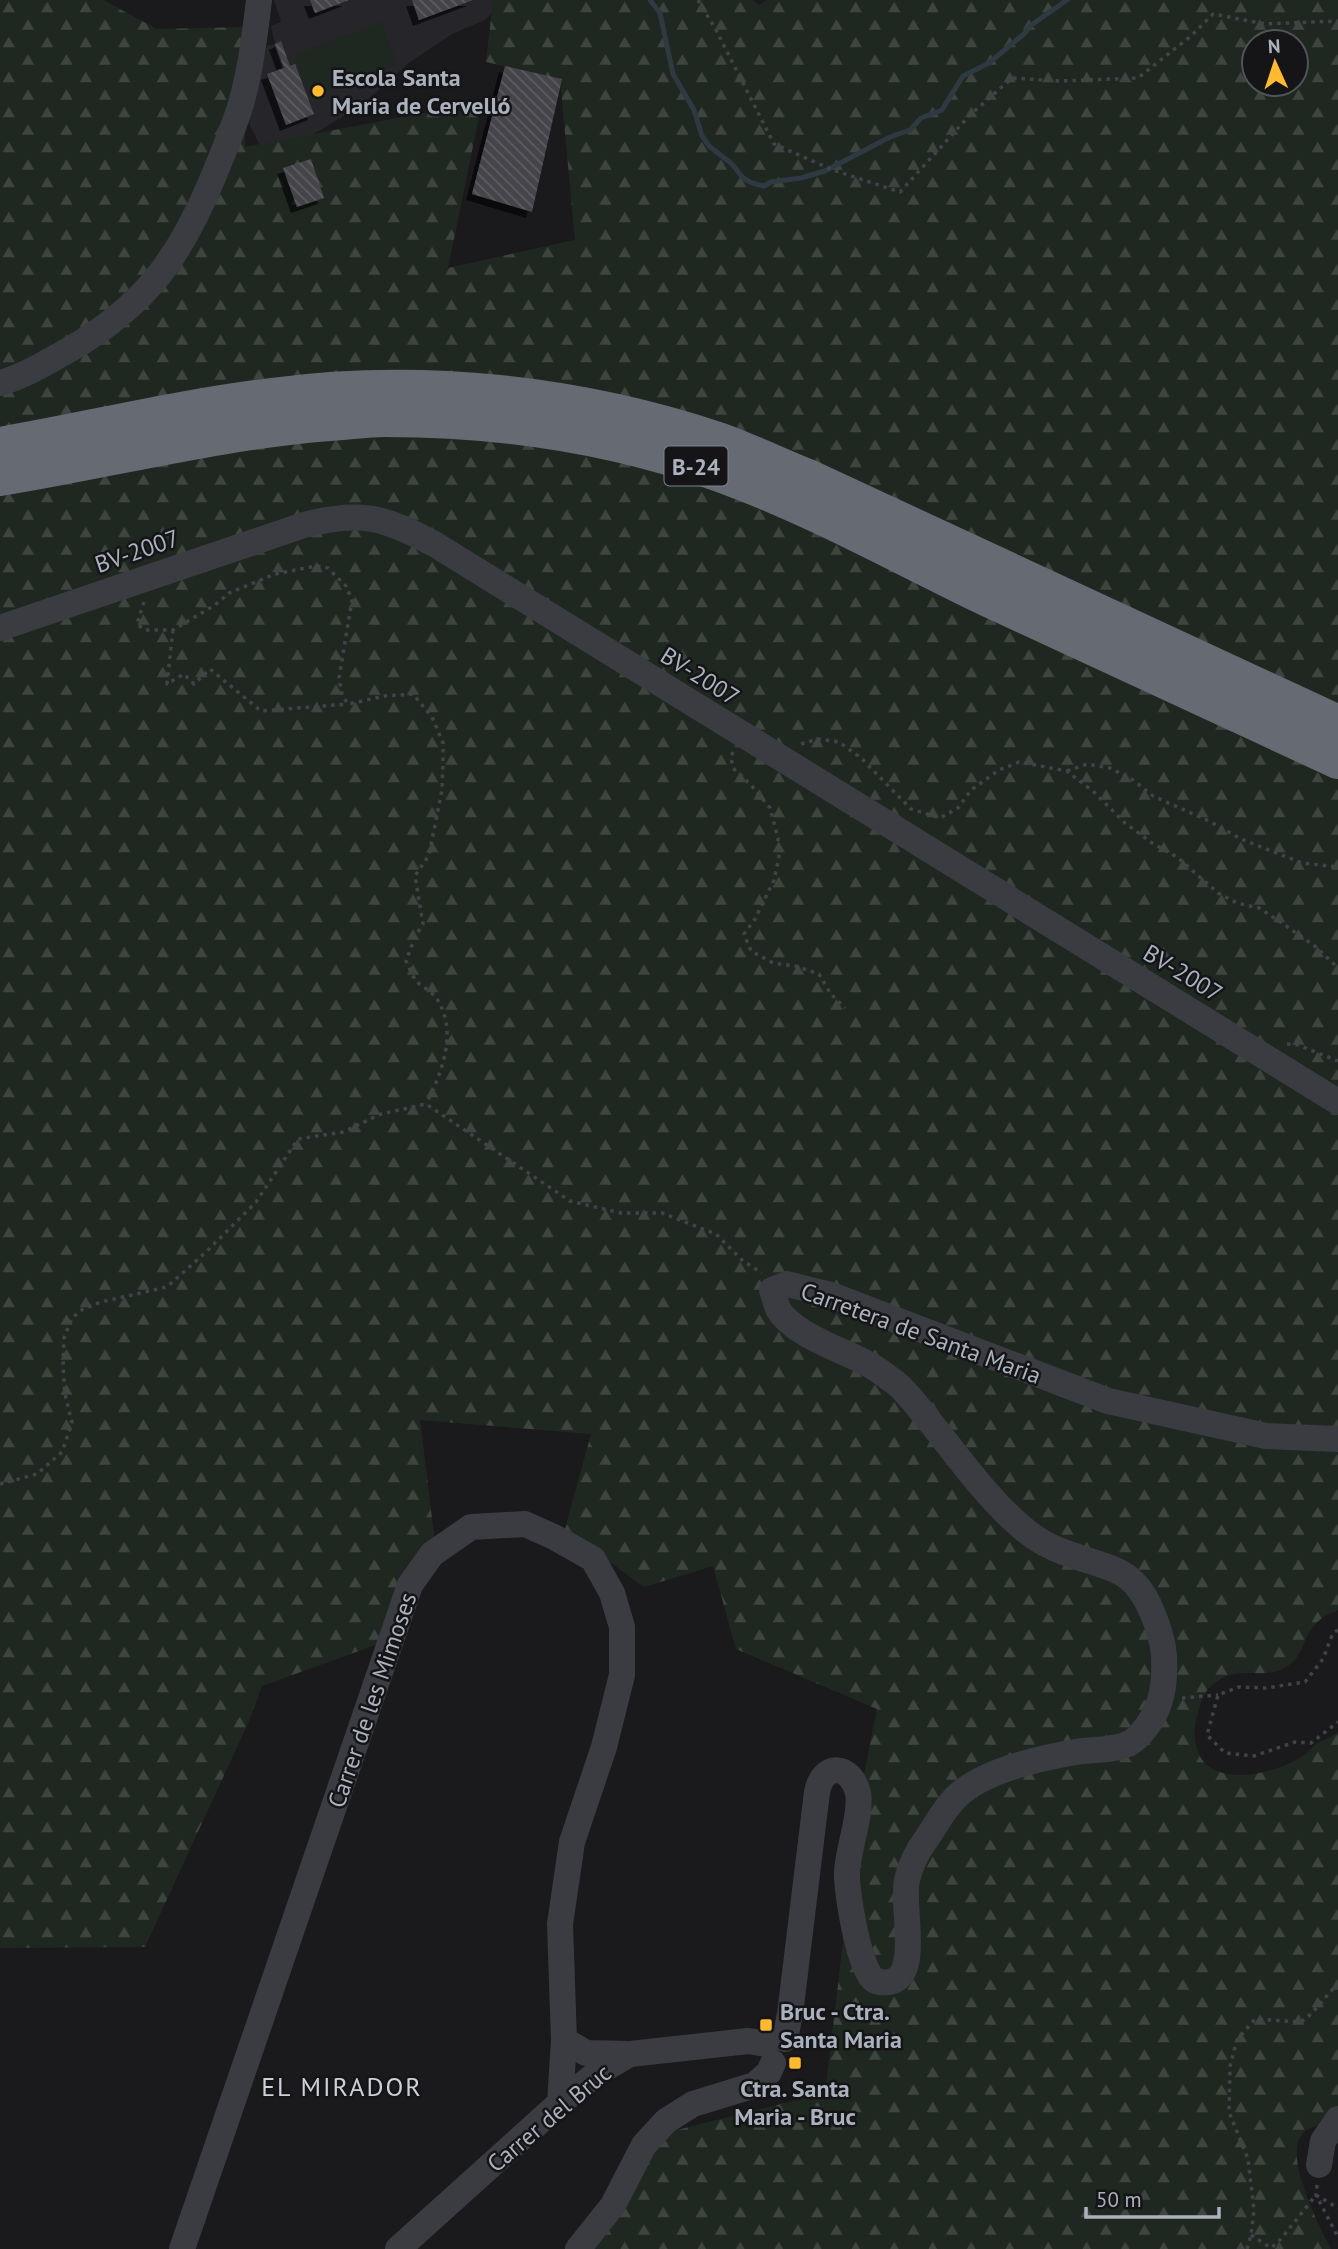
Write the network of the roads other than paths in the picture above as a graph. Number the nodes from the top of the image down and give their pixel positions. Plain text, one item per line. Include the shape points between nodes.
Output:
1 (259, 0) edge
2 (0, 383) edge
3 (0, 446) edge
4 (0, 477) edge
5 (0, 628) edge
6 (1338, 724) edge
7 (1338, 760) edge
8 (1338, 1102) edge
9 (1338, 1439) edge
10 (564, 2040) junction
11 (775, 2049) junction
12 (630, 2054) junction
13 (559, 2103) junction
14 (1338, 2119) edge
15 (1319, 2165) road end
16 (182, 2249) edge
17 (398, 2249) edge
18 (578, 2249) edge

1 - 2 street via 242,101 199,212 172,259 121,315 46,363
3 - 6 highway, B-24 via 273,396 386,388 560,401 722,443 810,479
4 - 7 highway, B-24 via 278,426 382,418 461,420 556,431 641,449 721,474
5 - 8 street, BV-2007 via 304,525 342,517 396,524
9 - 11 street, Carretera de Santa Maria via 1266,1436 1108,1401 831,1295 786,1284 772,1290 779,1310 796,1328 872,1366 899,1385 985,1492 1019,1525 1040,1541 1105,1564 1134,1581 1160,1632 1165,1673 1162,1700 1141,1735 1128,1744 1036,1760 986,1777 952,1801 922,1845 907,1879 908,1958 903,1973 892,1981 874,1980 867,1973 849,1903 847,1876 859,1800 856,1787 841,1770 826,1773 818,1784 790,2014
10 - 12 street via 586,2053
10 - 13 street, Carrer de les Mimoses
10 - 16 street, Carrer de les Mimoses via 559,1924 572,1842 622,1675 622,1627 612,1593 593,1559 525,1524 471,1527 432,1554 410,1586
11 - 12 street, Carrer del Bruc via 748,2041
11 - 18 street via 769,2072 755,2085 693,2104 666,2121 644,2146 613,2205
12 - 13 street, Carrer del Bruc
13 - 17 street, Carrer del Bruc
14 - 15 street via 1323,2141

